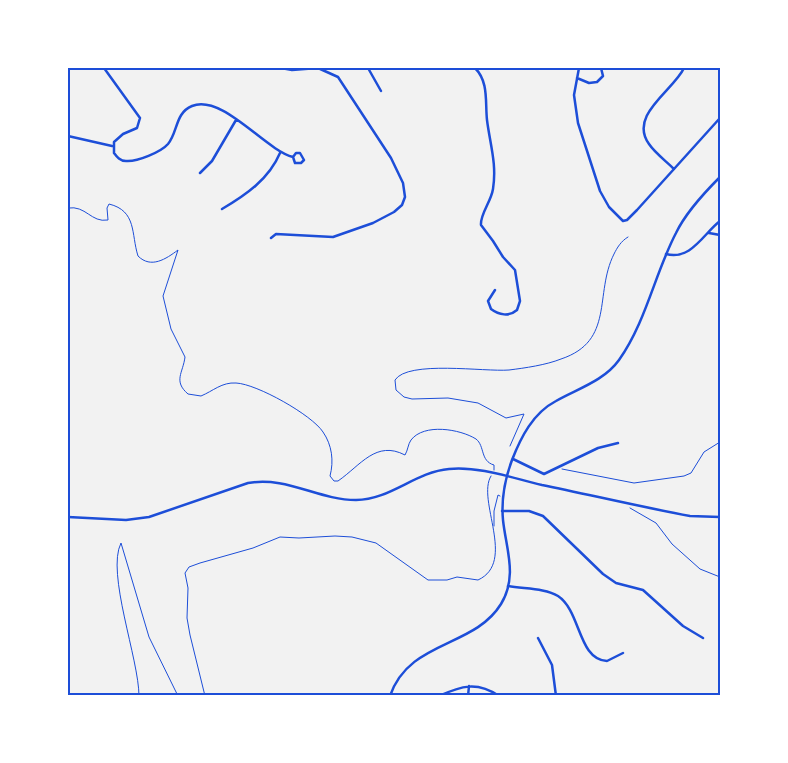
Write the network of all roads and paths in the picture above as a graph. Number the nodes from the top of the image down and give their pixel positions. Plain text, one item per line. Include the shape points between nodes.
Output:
1 (104, 68) edge
2 (281, 68) edge
3 (368, 68) edge
4 (475, 68) edge
5 (579, 68) edge
6 (601, 68) edge
7 (684, 68) edge
8 (577, 78) junction
9 (381, 91) dead end
10 (720, 118) edge
11 (236, 120) junction
12 (68, 136) edge
13 (113, 146) junction
14 (280, 152) junction
15 (292, 157) junction
16 (674, 169) junction
17 (200, 173) dead end
18 (720, 176) edge
19 (68, 208) edge
20 (222, 209) dead end
21 (720, 222) edge
22 (709, 233) junction
23 (720, 235) edge
24 (628, 237) dead end
25 (271, 238) dead end
26 (666, 254) junction
27 (495, 290) dead end
28 (720, 442) edge
29 (618, 443) dead end
30 (510, 446) dead end
31 (513, 459) junction
32 (559, 468) junction
33 (492, 474) junction
34 (503, 496) junction
35 (621, 502) junction
36 (502, 511) junction
37 (68, 517) edge
38 (720, 517) edge
39 (494, 527) junction
40 (720, 577) edge
41 (508, 586) junction
42 (538, 638) dead end
43 (703, 638) dead end
44 (623, 653) dead end
45 (469, 686) junction
46 (139, 696) edge
47 (178, 696) edge
48 (204, 696) edge
49 (390, 696) edge
50 (438, 696) edge
51 (468, 696) edge
52 (499, 696) edge
53 (556, 696) edge

1 - 13 street via 140,118 137,128 119,136
2 - 25 street via 318,68 338,77 391,158 403,183 405,196 402,205 394,212 340,234 320,237 276,234
3 - 9 street
4 - 27 street via 481,74 485,88 495,161 492,198 480,225 515,270 520,301 517,310 503,314 491,309 488,301
5 - 8 street
6 - 8 street via 603,76 597,82 589,83
7 - 16 street via 648,111 644,127 649,145
8 - 16 street via 575,112 600,191 609,207 623,221
10 - 16 street
11 - 13 street via 213,107 196,105 184,111 170,141 161,150 125,161 116,156
11 - 14 street
11 - 17 street via 212,161
12 - 13 street
14 - 15 street
14 - 20 street via 258,184
15 - 15 street via 299,164 303,162 304,157 299,152
18 - 26 street via 683,222
19 - 33 path via 80,208 92,217 104,220 108,220 109,204 124,210 134,229 138,256 145,261 160,262 178,250 163,296 171,329 185,357 179,381 188,394 201,396 221,385 238,383 280,399 322,430 332,454 330,476 334,481 380,451 389,449 405,455 417,434 436,429 472,436 479,441 486,460 494,465
21 - 22 street
22 - 23 street
22 - 26 street via 695,246 678,254
24 - 30 path via 609,264 599,326 581,350 560,360 508,370 432,368 403,372 395,380 396,390 404,397 478,402 506,418 524,414
26 - 31 street via 619,361 599,379 555,401 540,413 528,427
28 - 32 path via 704,452 691,473 684,476 634,483
29 - 32 street via 598,448
31 - 32 street via 540,474
31 - 34 street
33 - 35 street
33 - 37 street via 463,469 439,471 384,494 358,500 334,497 281,482 262,481 149,517 126,520
33 - 39 path via 488,504
34 - 36 street
34 - 39 path via 498,495
35 - 38 street via 690,516
35 - 40 path via 656,523 672,544 700,569
36 - 41 street via 511,563
36 - 43 street via 529,511 543,516 603,574 616,583 643,590 683,626
39 - 48 path via 493,562 486,575 478,580 428,580 376,543 346,536 280,537 189,567 185,573 187,618
41 - 44 street via 546,592 563,600 578,623 588,650 599,660 611,660
41 - 49 street via 500,605 490,617 469,632 420,657 400,678
42 - 53 street via 552,665
45 - 50 street
45 - 51 street
45 - 52 street via 487,689
46 - 47 path via 119,576 121,543 149,636

